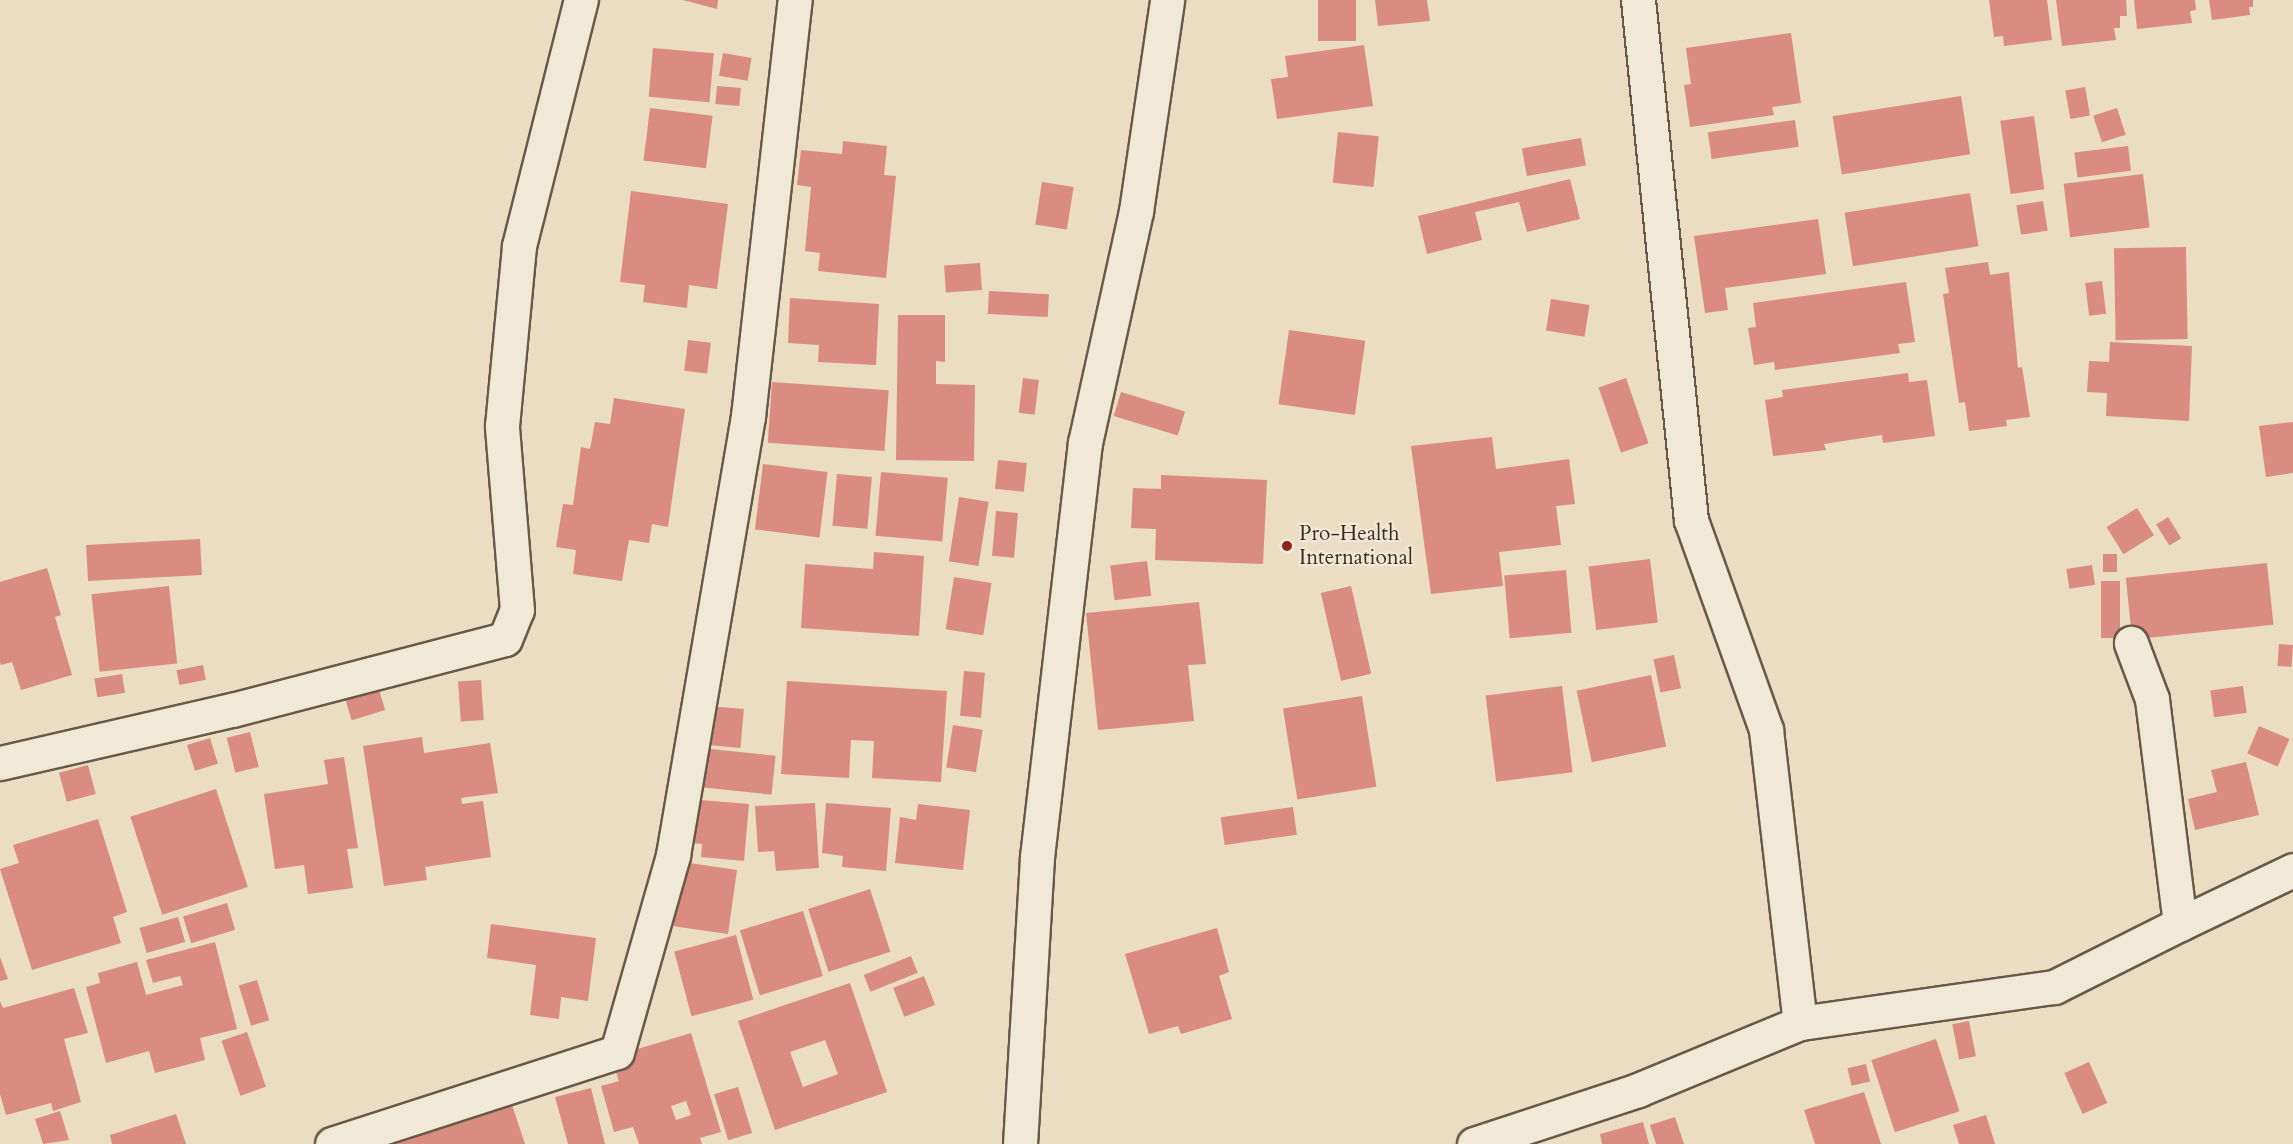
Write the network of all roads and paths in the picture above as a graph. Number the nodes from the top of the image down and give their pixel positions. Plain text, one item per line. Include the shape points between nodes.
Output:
1 (581, 0) edge
2 (795, 0) edge
3 (1167, 0) edge
4 (1638, 0) edge
5 (2131, 643) dead end
6 (0, 763) edge
7 (2293, 870) edge
8 (2180, 924) junction
9 (1800, 1023) junction
10 (332, 1144) edge
11 (1020, 1144) edge
12 (1474, 1144) edge

1 - 6 street via 519,246 502,426 517,610 505,639 244,707
2 - 10 street via 747,428 673,855 617,1052
3 - 11 street via 1136,211 1085,443 1037,857
4 - 9 street via 1691,520 1766,730
5 - 8 street via 2152,699
7 - 8 street
8 - 9 street via 2054,987
9 - 12 street via 1638,1090

